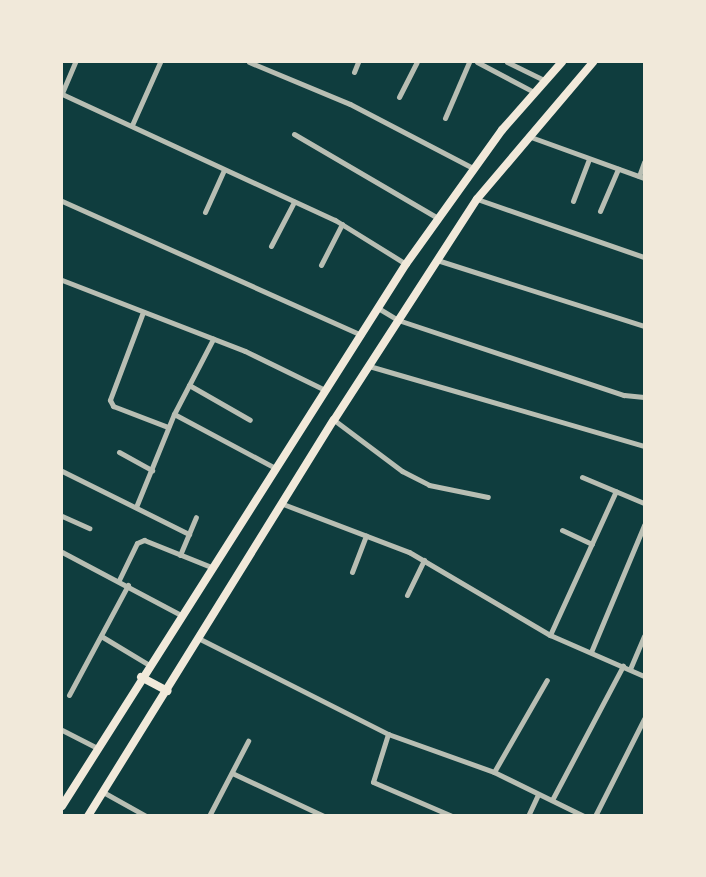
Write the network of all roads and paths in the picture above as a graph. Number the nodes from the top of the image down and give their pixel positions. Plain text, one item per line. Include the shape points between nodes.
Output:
1 (75, 62) edge
2 (160, 62) edge
3 (249, 62) edge
4 (358, 62) edge
5 (417, 62) edge
6 (469, 62) edge
7 (477, 62) edge
8 (507, 62) edge
9 (562, 62) edge
10 (593, 62) edge
11 (354, 72) dead end
12 (544, 80) junction
13 (534, 93) junction
14 (62, 94) edge
15 (399, 97) dead end
16 (445, 118) dead end
17 (132, 125) junction
18 (294, 134) dead end
19 (527, 135) junction
20 (589, 159) junction
21 (645, 162) edge
22 (473, 168) junction
23 (618, 169) junction
24 (224, 170) junction
25 (642, 177) edge
26 (477, 199) junction
27 (62, 201) edge
28 (573, 201) dead end
29 (294, 202) junction
30 (600, 211) dead end
31 (206, 212) dead end
32 (438, 218) junction
33 (342, 224) junction
34 (272, 246) dead end
35 (645, 257) edge
36 (437, 260) junction
37 (406, 264) junction
38 (321, 265) dead end
39 (62, 280) edge
40 (378, 308) junction
41 (143, 312) junction
42 (398, 320) junction
43 (645, 326) edge
44 (361, 335) junction
45 (213, 339) junction
46 (369, 366) junction
47 (189, 385) junction
48 (325, 390) junction
49 (645, 397) edge
50 (174, 414) junction
51 (250, 420) dead end
52 (334, 420) junction
53 (168, 427) junction
54 (645, 446) edge
55 (118, 452) dead end
56 (275, 468) junction
57 (152, 470) junction
58 (62, 471) edge
59 (582, 477) dead end
60 (616, 491) junction
61 (488, 497) dead end
62 (645, 503) edge
63 (283, 504) junction
64 (136, 507) junction
65 (62, 516) edge
66 (196, 517) dead end
67 (645, 525) edge
68 (89, 528) dead end
69 (562, 530) dead end
70 (189, 534) junction
71 (366, 536) junction
72 (592, 544) junction
73 (62, 552) edge
74 (180, 555) junction
75 (424, 560) junction
76 (211, 567) junction
77 (352, 572) dead end
78 (119, 580) junction
79 (128, 585) junction
80 (407, 595) dead end
81 (181, 615) junction
82 (550, 635) junction
83 (101, 636) junction
84 (645, 636) edge
85 (200, 639) junction
86 (591, 652) junction
87 (149, 665) junction
88 (623, 666) junction
89 (630, 669) junction
90 (141, 676) junction
91 (645, 676) edge
92 (547, 680) dead end
93 (168, 692) junction
94 (69, 695) dead end
95 (645, 719) edge
96 (62, 730) edge
97 (388, 734) junction
98 (248, 741) dead end
99 (97, 748) junction
100 (494, 772) junction
101 (232, 773) junction
102 (104, 792) junction
103 (538, 795) junction
104 (552, 800) junction
105 (62, 806) edge
106 (88, 816) edge
107 (146, 816) edge
108 (209, 816) edge
109 (324, 816) edge
110 (452, 816) edge
111 (528, 816) edge
112 (584, 816) edge
113 (595, 816) edge

1 - 14 street
2 - 17 street
3 - 22 street via 350,104
4 - 11 street
5 - 15 street
6 - 16 street
7 - 13 street
8 - 12 street
9 - 12 main road
10 - 19 main road
12 - 13 main road
13 - 22 main road
14 - 17 street
17 - 24 street
18 - 32 street
19 - 20 street
19 - 26 main road
20 - 23 street
20 - 28 street
21 - 25 street
22 - 32 main road
23 - 25 street
23 - 30 street
24 - 29 street
24 - 31 street
26 - 35 street
26 - 36 main road
27 - 44 street
29 - 33 street
29 - 34 street
32 - 37 main road
33 - 37 street
33 - 38 street
36 - 42 main road
36 - 43 street
37 - 40 main road
39 - 41 street
40 - 42 street
40 - 44 main road
41 - 45 street
41 - 53 street via 110,400 119,409
42 - 46 main road
42 - 49 street via 624,395
44 - 48 main road
45 - 47 street
45 - 48 street
46 - 52 main road
46 - 54 street
47 - 50 street
47 - 51 street
48 - 56 main road
50 - 53 street
50 - 56 street
52 - 61 street via 402,471 429,485
52 - 63 main road
53 - 57 street
55 - 57 street
56 - 76 main road
57 - 64 street
58 - 64 street
59 - 60 street
60 - 62 street
60 - 72 street
63 - 71 street
63 - 85 main road
64 - 70 street
65 - 68 street
66 - 70 street
67 - 86 street
69 - 72 street
70 - 74 street
71 - 75 street
71 - 77 street
72 - 82 street
73 - 78 street
74 - 76 street
74 - 78 street via 140,540
75 - 80 street
75 - 82 street
76 - 81 main road
78 - 79 street
79 - 81 street
79 - 83 street
81 - 87 main road
82 - 86 street
83 - 87 street
83 - 94 street
84 - 89 street
85 - 93 main road
85 - 97 street
86 - 88 street
87 - 90 main road
88 - 89 street
88 - 104 street
89 - 91 street
90 - 93 main road
90 - 99 main road
92 - 100 street
93 - 102 main road
95 - 113 street
96 - 99 street
97 - 100 street
97 - 110 street via 373,782
98 - 101 street
99 - 105 main road
100 - 103 street
101 - 108 street
101 - 109 street
102 - 106 main road
102 - 107 street
103 - 104 street
103 - 111 street
104 - 112 street

